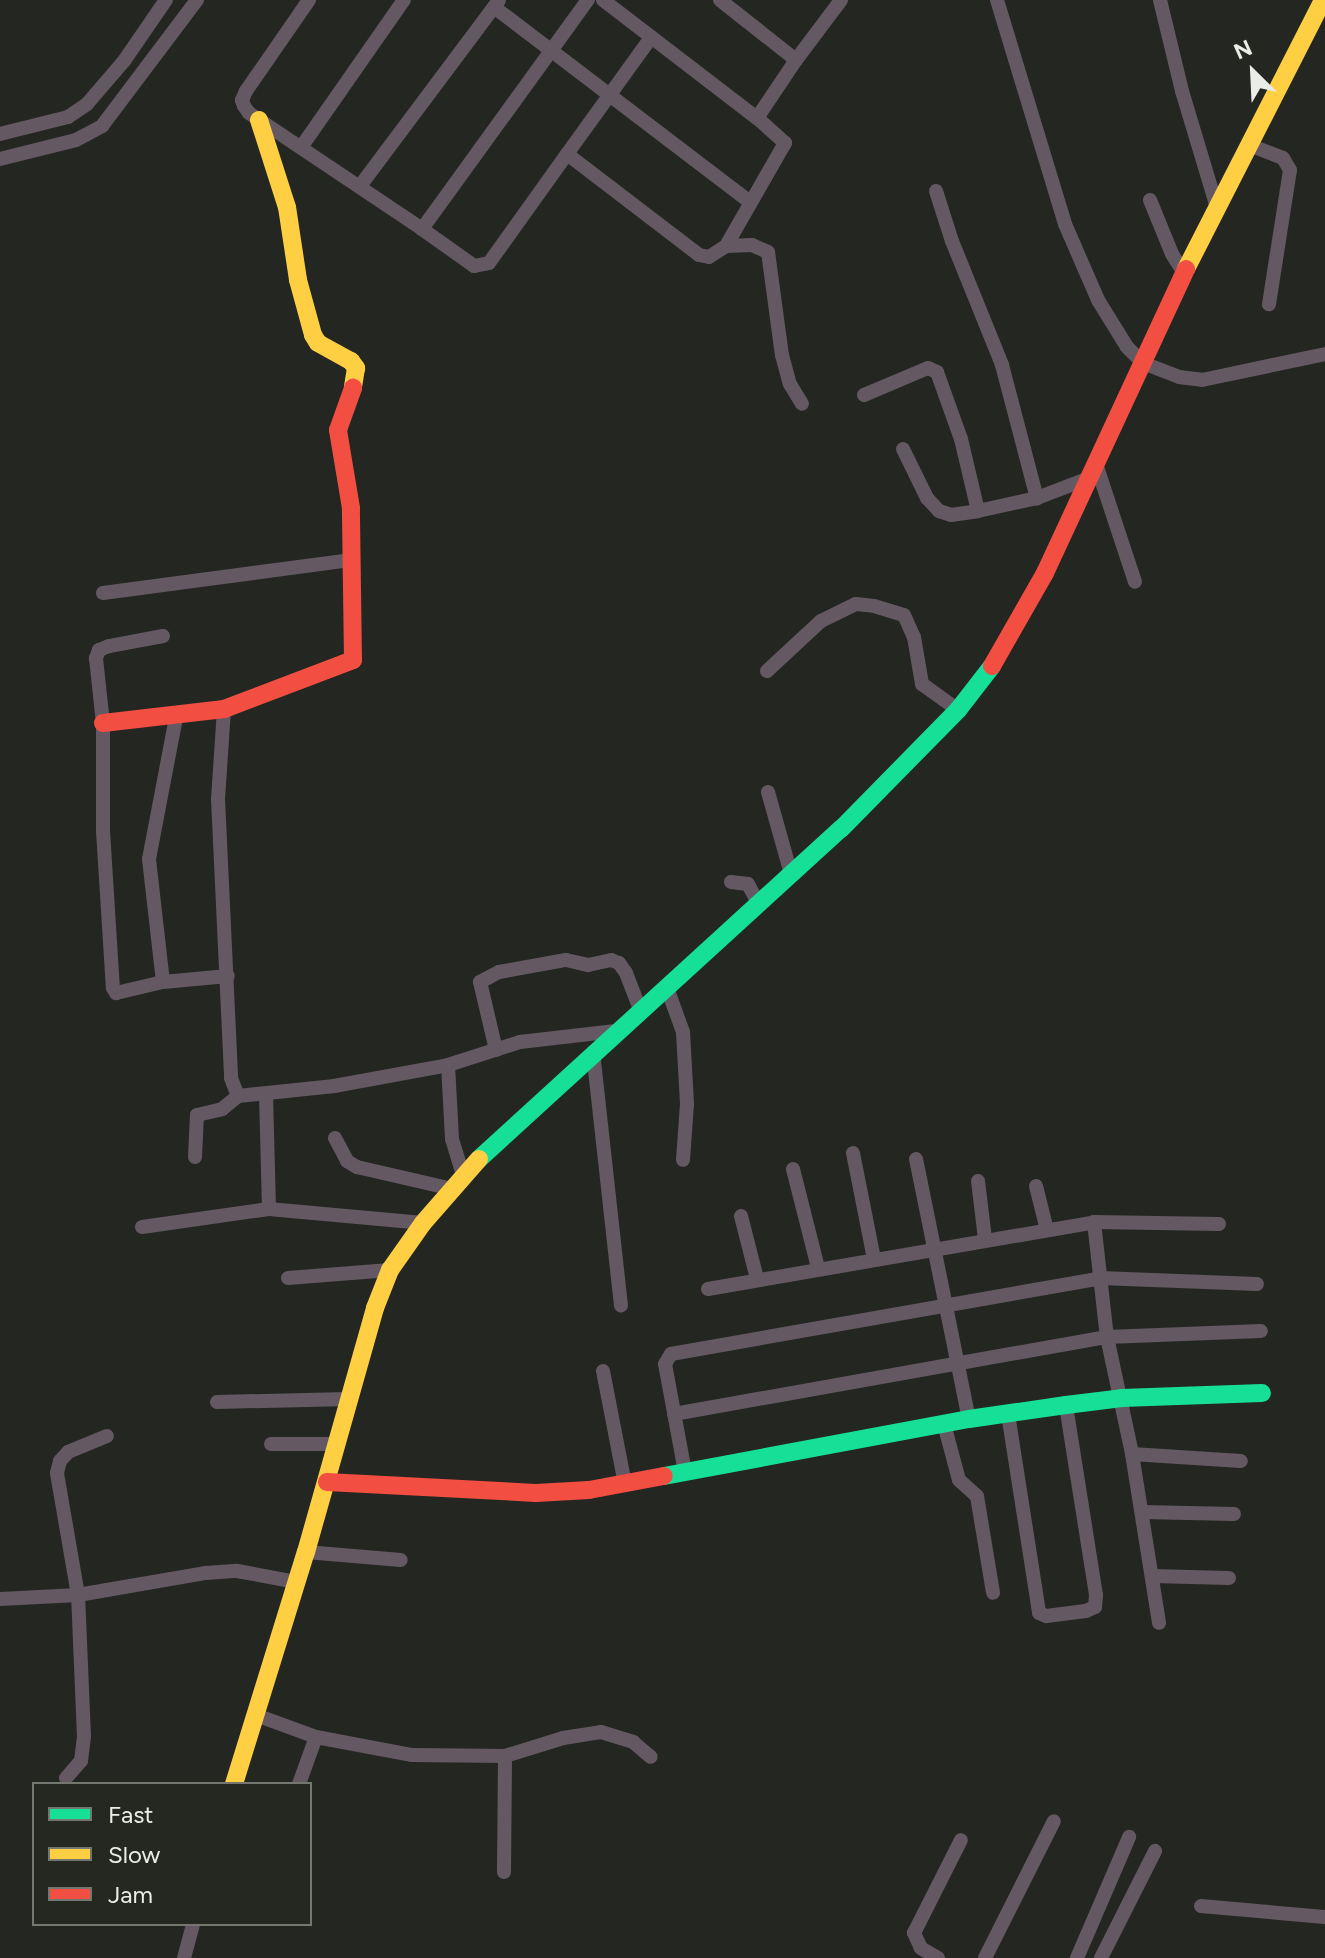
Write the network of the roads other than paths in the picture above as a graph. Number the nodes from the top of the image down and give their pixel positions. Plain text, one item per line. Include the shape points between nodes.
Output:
1 (166, 0) edge
2 (197, 0) edge
3 (309, 0) edge
4 (404, 0) edge
5 (588, 0) edge
6 (603, 0) edge
7 (720, 0) edge
8 (841, 0) edge
9 (997, 0) edge
10 (1160, 0) edge
11 (1323, 0) edge
12 (497, 3) edge
13 (650, 39) junction
14 (549, 51) junction
15 (796, 60) junction
16 (610, 96) junction
17 (757, 118) junction
18 (259, 120) junction
19 (0, 134) edge
20 (1249, 145) junction
21 (302, 146) junction
22 (567, 154) junction
23 (0, 159) edge
24 (360, 186) junction
25 (936, 191) dead end
26 (1150, 200) dead end
27 (749, 201) junction
28 (1217, 208) junction
29 (422, 229) junction
30 (726, 246) junction
31 (1184, 273) junction
32 (1269, 304) dead end
33 (1325, 354) edge
34 (1143, 363) junction
35 (864, 395) dead end
36 (802, 404) dead end
37 (903, 449) dead end
38 (1092, 471) junction
39 (1037, 498) junction
40 (978, 511) junction
41 (350, 560) junction
42 (1135, 582) dead end
43 (103, 593) dead end
44 (163, 636) dead end
45 (767, 671) dead end
46 (224, 709) junction
47 (958, 710) junction
48 (176, 717) junction
49 (103, 723) junction
50 (768, 792) dead end
51 (791, 874) junction
52 (731, 882) dead end
53 (759, 905) junction
54 (228, 976) junction
55 (163, 982) junction
56 (667, 988) junction
57 (640, 1010) junction
58 (615, 1031) junction
59 (496, 1050) junction
60 (593, 1052) junction
61 (448, 1065) junction
62 (266, 1094) junction
63 (238, 1096) junction
64 (335, 1138) dead end
65 (853, 1153) dead end
66 (195, 1157) dead end
67 (916, 1159) dead end
68 (683, 1160) dead end
69 (793, 1169) dead end
70 (978, 1181) dead end
71 (458, 1182) junction
72 (1036, 1186) dead end
73 (269, 1209) junction
74 (741, 1216) dead end
75 (1094, 1222) junction
76 (423, 1223) junction
77 (1219, 1224) dead end
78 (142, 1227) dead end
79 (1047, 1230) junction
80 (985, 1239) junction
81 (936, 1249) junction
82 (874, 1259) junction
83 (818, 1268) junction
84 (390, 1270) junction
85 (288, 1278) dead end
86 (1100, 1278) junction
87 (757, 1279) junction
88 (1257, 1284) dead end
89 (708, 1289) dead end
90 (621, 1305) dead end
91 (948, 1306) junction
92 (1261, 1331) dead end
93 (1107, 1337) junction
94 (959, 1364) junction
95 (603, 1371) dead end
96 (1262, 1393) dead end
97 (1122, 1398) junction
98 (348, 1399) junction
99 (217, 1402) dead end
100 (1066, 1405) junction
101 (674, 1414) junction
102 (1008, 1414) junction
103 (969, 1419) junction
104 (944, 1424) junction
105 (107, 1436) dead end
106 (271, 1444) dead end
107 (335, 1444) junction
108 (1132, 1454) junction
109 (1241, 1461) dead end
110 (685, 1472) junction
111 (327, 1482) junction
112 (625, 1484) junction
113 (1142, 1512) junction
114 (1234, 1514) dead end
115 (306, 1552) junction
116 (401, 1560) dead end
117 (1152, 1576) junction
118 (1229, 1578) dead end
119 (297, 1582) junction
120 (993, 1593) dead end
121 (78, 1595) junction
122 (0, 1599) edge
123 (1159, 1623) dead end
124 (256, 1715) junction
125 (316, 1737) junction
126 (505, 1756) junction
127 (651, 1757) dead end
128 (66, 1778) dead end
129 (235, 1782) edge
130 (300, 1782) edge
131 (1054, 1821) dead end
132 (1129, 1837) dead end
133 (961, 1840) dead end
134 (1155, 1851) dead end
135 (504, 1872) dead end
136 (1201, 1906) dead end
137 (1325, 1917) edge
138 (192, 1926) edge
139 (184, 1958) edge
140 (938, 1958) edge
141 (985, 1958) edge
142 (1077, 1958) edge
143 (1101, 1958) edge

1 - 19 street via 87,104 68,117
2 - 23 street via 102,126 76,140
3 - 18 street via 242,100
4 - 21 street
5 - 14 street
6 - 13 street
7 - 15 street
8 - 15 street
9 - 34 street via 1065,224 1113,327
10 - 28 street
11 - 20 street
12 - 14 street
12 - 24 street
13 - 16 street
13 - 17 street
14 - 16 street
14 - 29 street
15 - 17 street
16 - 22 street
16 - 27 street
17 - 27 street via 785,143
18 - 21 street
18 - 41 street via 287,207 313,335 356,368 338,430 351,508
20 - 28 street
20 - 32 street via 1283,158 1290,170
21 - 24 street
22 - 29 street via 489,263 474,266
22 - 30 street via 699,255 709,257
24 - 29 street
25 - 39 street via 1002,365
26 - 31 street
27 - 30 street
28 - 31 street
30 - 36 street via 752,245 768,252 782,355
31 - 34 street
33 - 34 street via 1202,380
34 - 38 street
35 - 40 street via 928,368 937,372 961,439
37 - 40 street via 939,511
38 - 39 street
38 - 42 street
38 - 47 street via 1024,611
39 - 40 street
41 - 43 street
41 - 46 street via 353,660
44 - 49 street via 99,650
45 - 47 street via 821,621 856,604 874,606 904,615 914,637 922,684
46 - 48 street
46 - 54 street via 218,799
47 - 51 street
48 - 49 street
48 - 55 street via 149,859
49 - 55 street via 103,831 113,988 116,993
50 - 51 street
51 - 53 street
52 - 53 street via 748,884
53 - 56 street
54 - 55 street
54 - 63 street via 231,1078
56 - 57 street
56 - 68 street via 683,1032
57 - 58 street
57 - 59 street via 626,973 611,960 588,965 566,960 499,972 480,982
58 - 59 street via 551,1036
58 - 60 street
59 - 61 street
60 - 71 street
60 - 90 street
61 - 62 street
61 - 71 street
62 - 63 street
62 - 73 street
63 - 66 street via 222,1109 197,1115
64 - 71 street via 347,1161 357,1167
65 - 82 street
67 - 81 street
69 - 83 street
70 - 80 street
71 - 76 street
72 - 79 street
73 - 76 street
73 - 78 street
74 - 87 street
75 - 77 street
75 - 79 street
75 - 86 street
76 - 84 street
79 - 80 street
80 - 81 street
81 - 82 street
81 - 91 street
82 - 83 street
83 - 87 street
84 - 85 street
84 - 98 street
86 - 88 street
86 - 91 street
86 - 93 street
87 - 89 street
91 - 94 street
91 - 101 street via 671,1354 665,1364
92 - 93 street
93 - 94 street
93 - 97 street
94 - 101 street
94 - 103 street
95 - 112 street
96 - 97 street
97 - 100 street
97 - 108 street
98 - 99 street
98 - 107 street
100 - 102 street
100 - 102 street via 1096,1595 1095,1607 1086,1611 1039,1613
101 - 110 street
102 - 103 street
103 - 104 street
104 - 110 street
104 - 120 street via 959,1480 977,1496
105 - 121 street via 68,1452 57,1473
106 - 107 street
107 - 111 street
108 - 109 street
108 - 113 street
110 - 112 street
111 - 112 street via 536,1493
111 - 115 street
113 - 114 street
113 - 117 street
115 - 116 street
115 - 119 street
117 - 118 street
117 - 123 street
119 - 121 street via 237,1571
119 - 124 street
121 - 122 street
121 - 128 street via 84,1750
124 - 125 street
124 - 129 street
125 - 126 street via 412,1755
125 - 130 street
126 - 127 street via 601,1732 633,1742
126 - 135 street
131 - 141 street
132 - 142 street
133 - 140 street via 914,1933 921,1948
134 - 143 street
136 - 137 street
138 - 139 street

